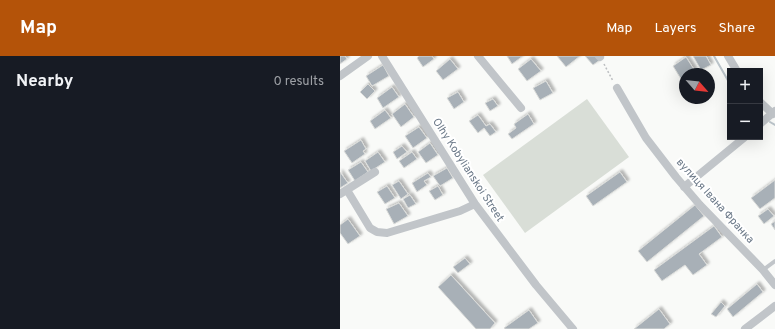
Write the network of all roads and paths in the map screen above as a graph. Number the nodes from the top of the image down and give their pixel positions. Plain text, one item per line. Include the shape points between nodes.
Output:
1 (368, 56) edge
2 (382, 56) edge
3 (478, 56) edge
4 (599, 56) edge
5 (728, 56) edge
6 (735, 68) edge
7 (340, 76) edge
8 (617, 88) joint
9 (763, 104) edge
10 (521, 108) dead end
11 (774, 112) edge
12 (763, 121) edge
13 (741, 140) edge
14 (376, 172) dead end
15 (684, 187) junction
16 (344, 192) edge
17 (474, 204) junction
18 (775, 261) edge
19 (763, 270) junction
20 (775, 285) edge
21 (775, 306) edge
22 (573, 329) edge
23 (745, 329) edge

1 - 7 street
2 - 17 street, Olhy Kobylianskoi Street
3 - 10 street
4 - 8 path
5 - 6 street
8 - 15 street, вулиця Івана Франка via 646,138
9 - 11 street
11 - 12 street
13 - 15 street
14 - 16 street
15 - 19 street, вулиця Івана Франка
16 - 17 street via 370,228 387,233 460,211
17 - 22 street, Olhy Kobylianskoi Street
18 - 19 lane
19 - 20 street, вулиця Івана Франка
21 - 23 street

